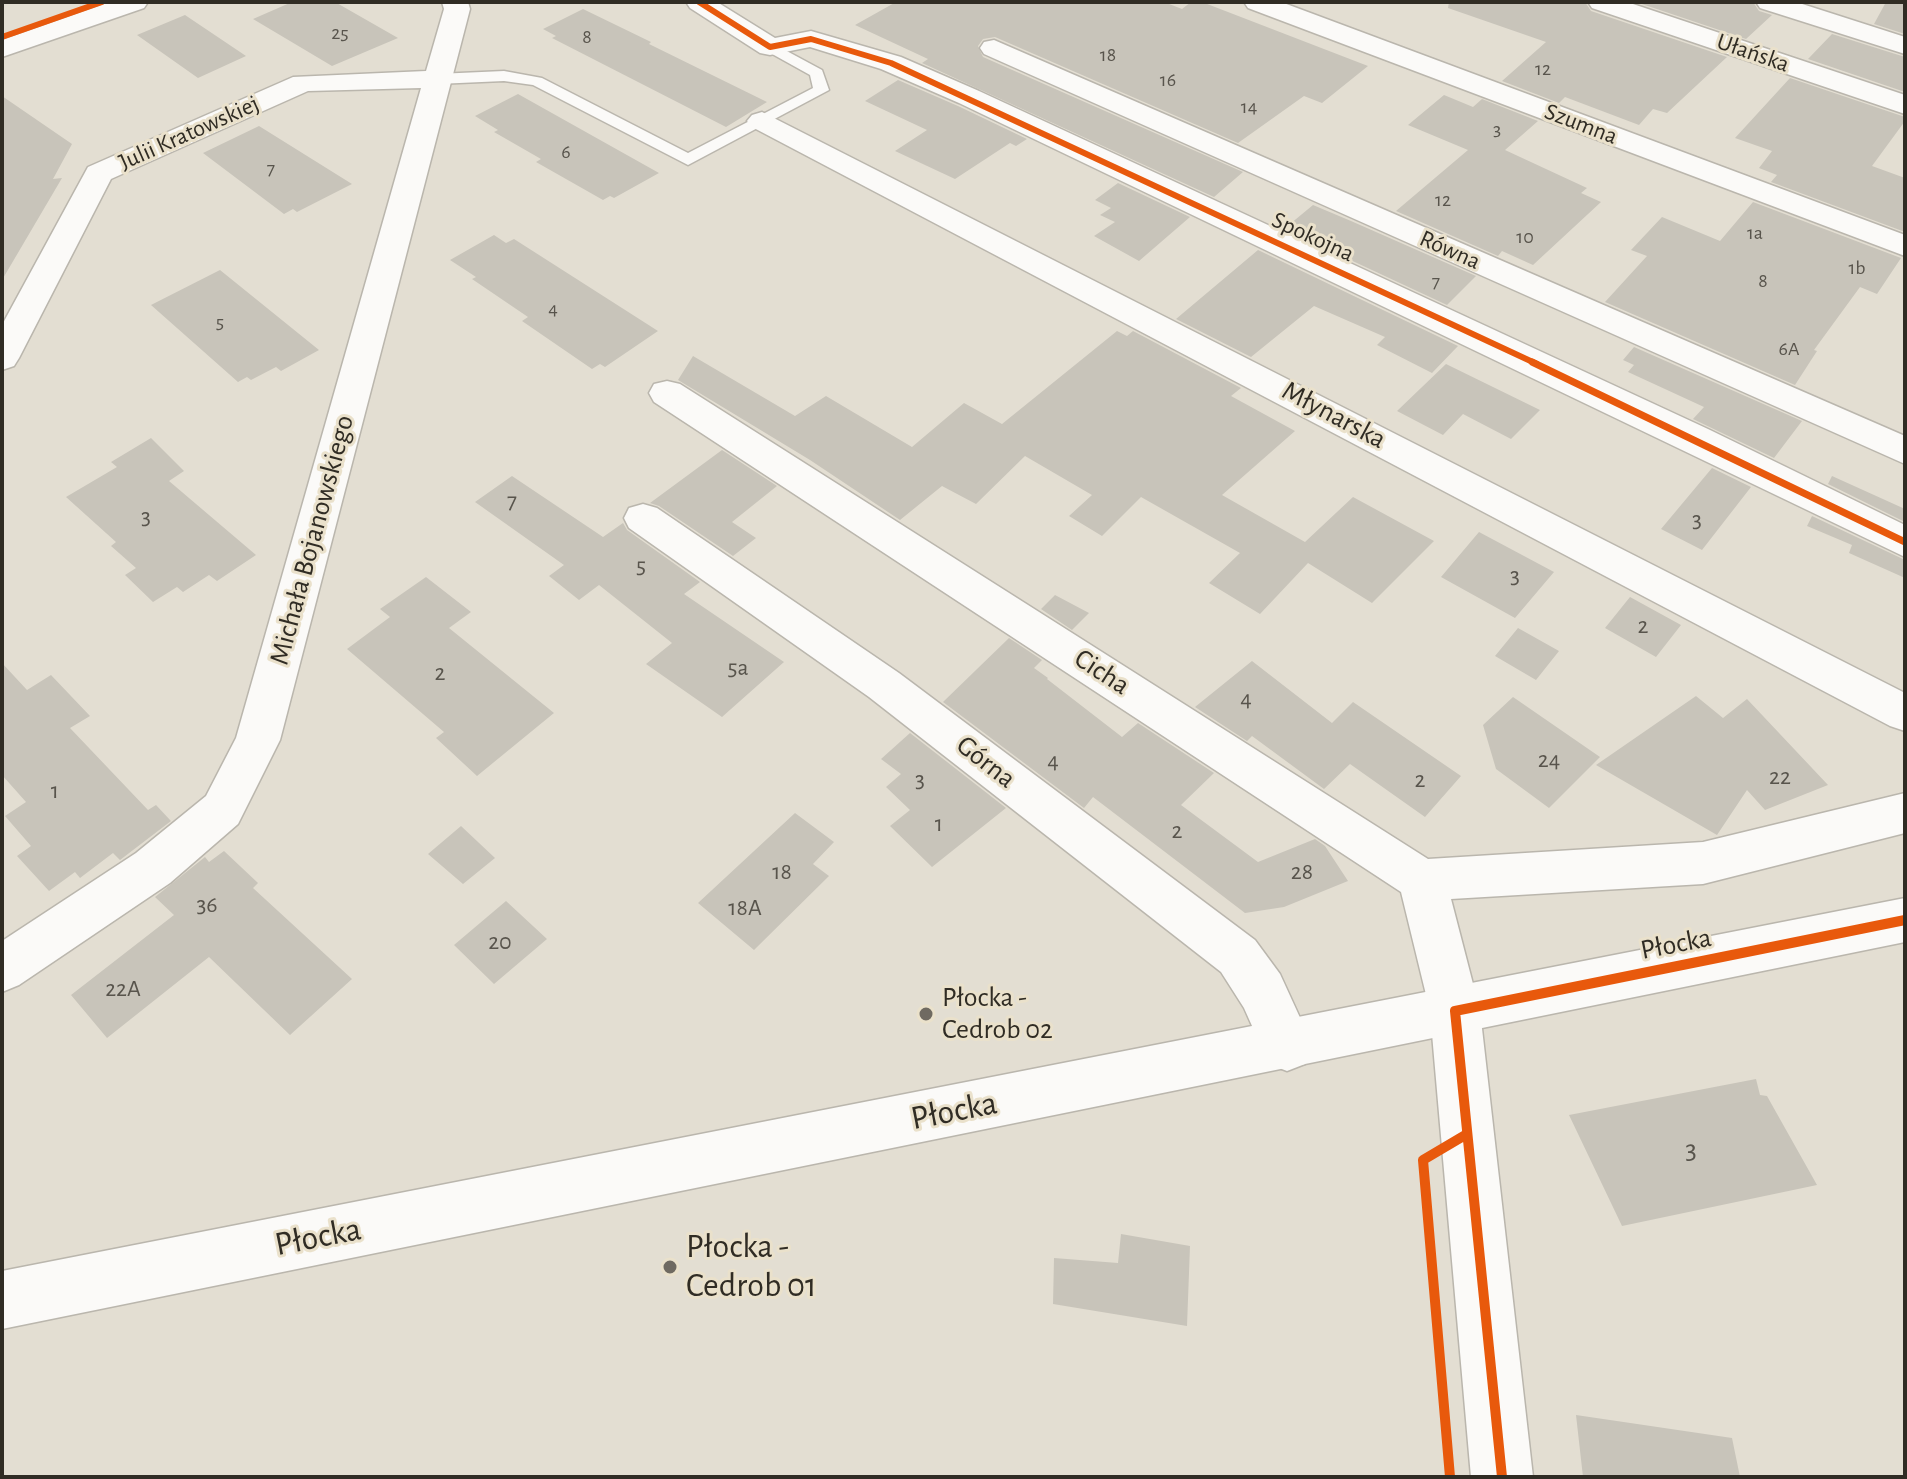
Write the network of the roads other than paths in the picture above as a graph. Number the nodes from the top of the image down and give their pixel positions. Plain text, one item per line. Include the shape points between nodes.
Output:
1 (135, 2) edge
2 (455, 2) edge
3 (699, 2) edge
4 (1257, 2) edge
5 (1601, 2) edge
6 (1769, 2) edge
7 (1905, 46) edge
8 (770, 47) junction
9 (994, 48) dead end
10 (2, 49) edge
11 (437, 79) junction
12 (1905, 105) edge
13 (762, 121) junction
14 (1905, 246) edge
15 (2, 358) edge
16 (667, 393) dead end
17 (1905, 451) edge
18 (643, 518) dead end
19 (1905, 542) edge
20 (1905, 713) edge
21 (1905, 813) edge
22 (1422, 880) junction
23 (1905, 920) edge
24 (2, 969) edge
25 (1455, 1011) junction
26 (1287, 1046) junction
27 (2, 1300) edge
28 (1502, 1477) edge

1 - 10 street
2 - 11 street, Michała Bojanowskiego
3 - 8 street
4 - 14 street, Szumna
5 - 12 street, Ułańska
6 - 7 street
8 - 13 lane via 817,73 821,90
8 - 19 street, Spokojna via 811,39 891,63 969,97
9 - 17 street, Równa
11 - 13 lane via 504,76 537,81 688,160
11 - 15 street, Julii Kratowskiej via 303,83 99,173
11 - 24 street, Michała Bojanowskiego via 258,740 222,810 153,868
13 - 20 street, Młynarska
16 - 22 street, Cicha
18 - 26 street, Górna via 884,685 1238,956 1262,991
21 - 22 street via 1703,863
22 - 25 street
23 - 25 street, Płocka
25 - 26 street, Płocka
25 - 28 street
26 - 27 street, Płocka

